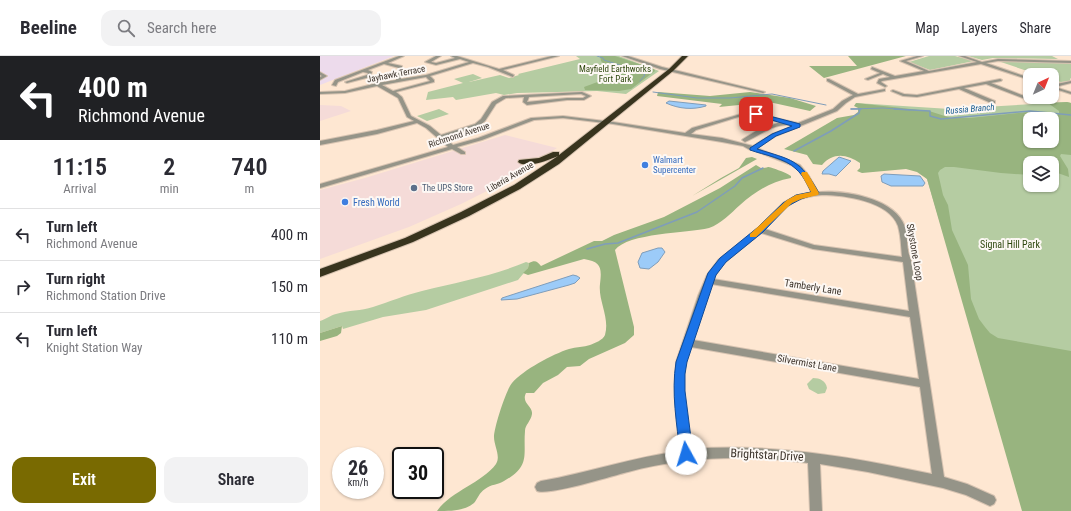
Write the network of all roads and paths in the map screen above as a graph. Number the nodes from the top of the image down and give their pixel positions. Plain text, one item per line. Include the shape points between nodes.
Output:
1 (402, 56) edge
2 (439, 56) edge
3 (453, 56) edge
4 (468, 56) edge
5 (547, 56) edge
6 (557, 56) edge
7 (624, 56) edge
8 (679, 56) edge
9 (685, 56) edge
10 (920, 56) edge
11 (961, 56) edge
12 (1057, 56) edge
13 (552, 57) junction
14 (458, 58) junction
15 (1065, 61) junction
16 (472, 62) junction
17 (982, 62) junction
18 (1071, 62) edge
19 (384, 63) junction
20 (872, 68) dead end
21 (499, 70) junction
22 (669, 70) junction
23 (364, 71) junction
24 (927, 72) junction
25 (320, 73) edge
26 (883, 73) junction
27 (427, 76) junction
28 (513, 76) dead end
29 (893, 77) junction
30 (1023, 77) edge
31 (867, 78) dead end
32 (320, 79) edge
33 (828, 80) dead end
34 (1000, 80) dead end
35 (398, 81) junction
36 (1071, 82) edge
37 (986, 83) junction
38 (377, 84) junction
39 (334, 85) junction
40 (1059, 85) edge
41 (884, 88) junction
42 (959, 88) junction
43 (1059, 89) edge
44 (393, 92) junction
45 (763, 92) dead end
46 (321, 93) edge
47 (1071, 93) edge
48 (857, 95) junction
49 (527, 96) junction
50 (1023, 97) edge
51 (993, 102) dead end
52 (417, 122) junction
53 (786, 122) junction
54 (601, 123) junction
55 (798, 125) junction
56 (430, 128) junction
57 (687, 134) junction
58 (446, 136) junction
59 (440, 137) junction
60 (745, 140) dead end
61 (320, 143) edge
62 (455, 146) junction
63 (752, 149) junction
64 (556, 154) junction
65 (522, 162) dead end
66 (320, 186) edge
67 (815, 193) junction
68 (760, 230) junction
69 (906, 260) junction
70 (320, 265) edge
71 (320, 273) edge
72 (709, 281) junction
73 (915, 315) junction
74 (688, 343) junction
75 (925, 384) junction
76 (686, 454) junction
77 (814, 458) junction
78 (939, 481) junction
79 (541, 487) dead end
80 (990, 500) dead end
81 (816, 511) edge

1 - 19 street
2 - 14 street via 427,62 436,64
3 - 14 street
4 - 14 street
5 - 13 street
6 - 13 street
7 - 22 street
8 - 22 highway, Liberia Avenue
9 - 22 highway, Liberia Avenue
10 - 24 street via 902,61
11 - 17 street
12 - 15 street
13 - 21 street
14 - 16 street
15 - 17 street
15 - 18 street
16 - 21 street
16 - 27 street, Jayhawk Terrace
17 - 24 street
17 - 30 street
19 - 23 street
19 - 35 street via 401,67
20 - 26 street
21 - 28 street
22 - 45 street
22 - 54 highway, Liberia Avenue
23 - 39 street via 336,81
23 - 39 street via 370,72 369,76
24 - 29 street
25 - 32 street via 325,76
26 - 29 street
26 - 31 street
27 - 35 street, Jayhawk Terrace
27 - 44 street via 433,81
29 - 41 street via 880,80 879,83
33 - 48 street
34 - 37 street
35 - 38 street, Jayhawk Terrace
36 - 40 street
37 - 42 street
37 - 50 street
38 - 44 street
38 - 46 street, Jayhawk Terrace via 345,92
39 - 46 street
41 - 42 street via 895,88 893,91 914,96
41 - 48 street
42 - 51 street
43 - 47 street
44 - 52 street via 402,100 409,116
48 - 55 street via 846,100 835,110
49 - 49 street via 525,103 529,104 584,99 590,95 582,93
49 - 58 street via 512,96 498,100 479,124
52 - 56 street
52 - 61 street
53 - 55 street
53 - 57 street via 746,113 694,129
53 - 60 street via 758,132
54 - 57 street, Richmond Avenue
54 - 62 street, Richmond Avenue via 563,117 536,118
54 - 63 street, Richmond Avenue
54 - 64 highway, Liberia Avenue
54 - 71 highway, Liberia Avenue via 546,168 481,206 409,240
55 - 63 street via 774,135
56 - 58 street
56 - 59 street
57 - 63 street, Richmond Avenue via 732,142
58 - 59 street
58 - 62 street
59 - 62 street
62 - 66 street, Richmond Avenue
63 - 67 street, Richmond Avenue via 798,166
64 - 65 highway via 541,160
64 - 70 highway, Liberia Avenue via 512,183 458,210 386,241
67 - 68 street, Skystone Loop via 789,201
67 - 69 street, Skystone Loop via 853,196 873,202 887,210 901,226
68 - 69 street via 813,247
68 - 72 street, Skystone Loop via 723,260
69 - 73 street, Skystone Loop
72 - 73 street, Tamberly Lane
72 - 74 street, Skystone Loop
73 - 75 street, Skystone Loop
74 - 75 street, Silvermist Lane
74 - 76 street, Skystone Loop via 682,362 679,391
75 - 78 street, Skystone Loop
76 - 77 street, Brightstar Drive via 752,452
76 - 79 street, Brightstar Drive
77 - 78 street, Brightstar Drive
77 - 81 street
78 - 80 street, Brightstar Drive via 961,486

